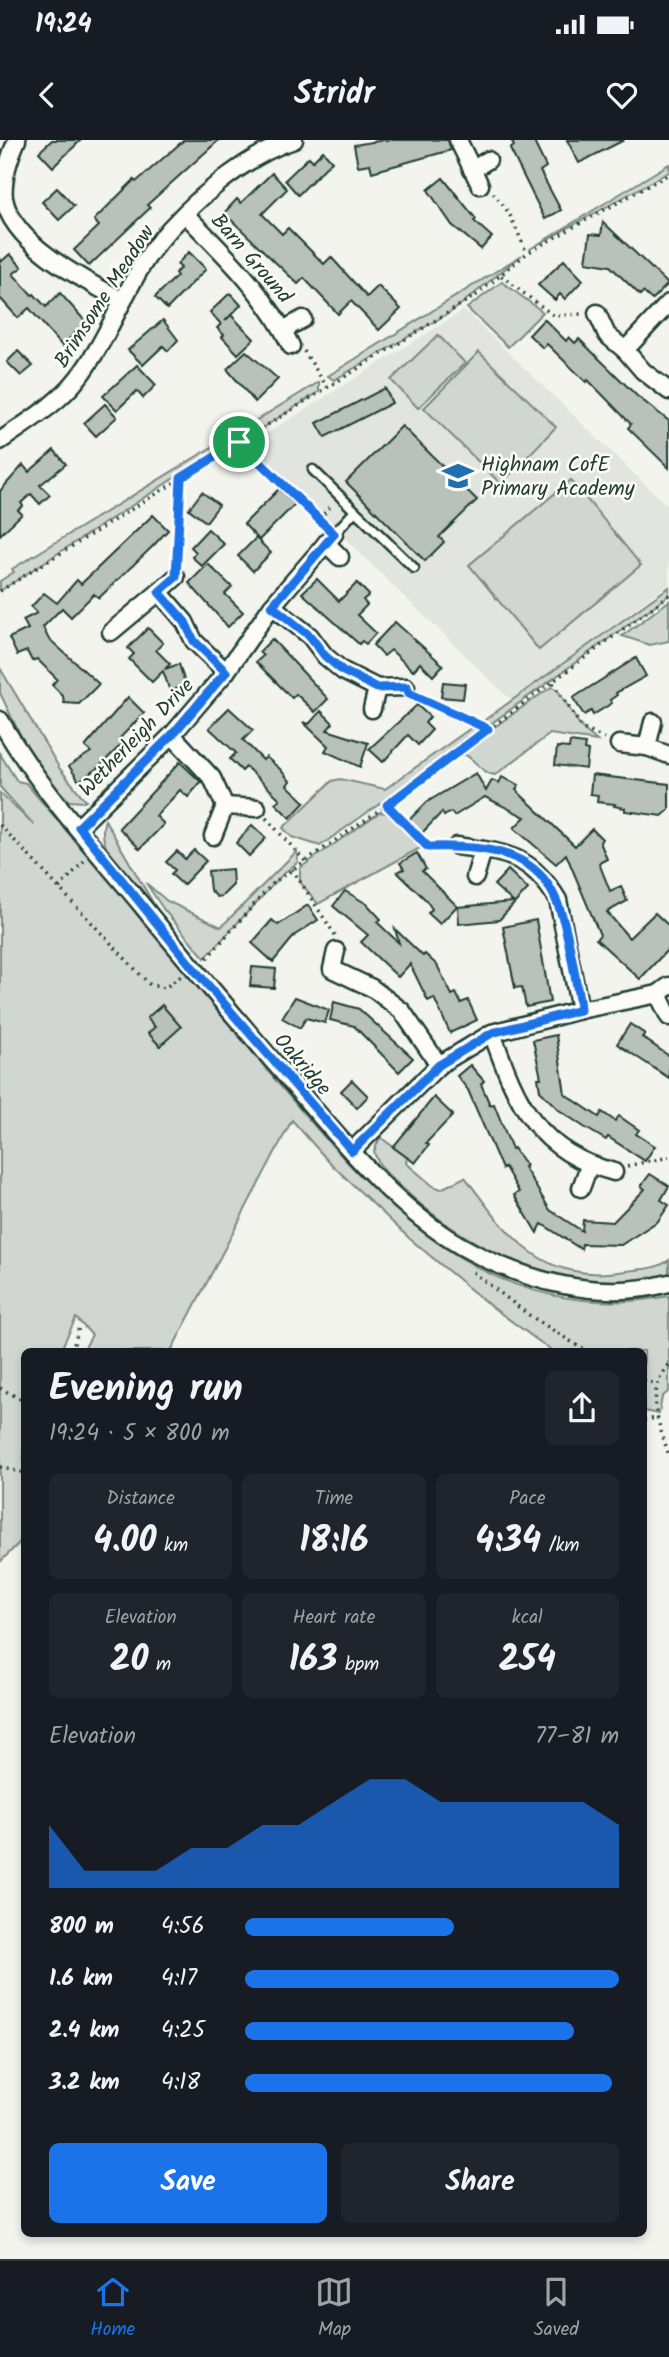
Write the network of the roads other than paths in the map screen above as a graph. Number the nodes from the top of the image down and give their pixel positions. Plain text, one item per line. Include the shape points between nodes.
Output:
1 (17, 140) edge
2 (294, 140) edge
3 (458, 140) edge
4 (272, 143) edge
5 (488, 160) dead end
6 (2, 198) edge
7 (186, 215) junction
8 (123, 301) junction
9 (669, 303) edge
10 (597, 313) road end
11 (303, 320) dead end
12 (283, 330) junction
13 (295, 345) road end
14 (625, 349) junction
15 (669, 391) edge
16 (0, 441) edge
17 (313, 470) dead end
18 (355, 511) junction
19 (330, 538) junction
20 (340, 557) dead end
21 (414, 568) dead end
22 (176, 577) road end
23 (159, 592) junction
24 (272, 606) junction
25 (111, 632) dead end
26 (226, 672) junction
27 (407, 687) road end
28 (377, 688) junction
29 (372, 709) dead end
30 (0, 720) edge
31 (653, 722) dead end
32 (172, 735) junction
33 (619, 744) road end
34 (648, 747) junction
35 (669, 755) edge
36 (225, 806) junction
37 (257, 808) road end
38 (79, 827) junction
39 (213, 836) dead end
40 (457, 846) road end
41 (483, 850) junction
42 (475, 877) dead end
43 (336, 951) road end
44 (664, 990) edge
45 (580, 1010) junction
46 (669, 1017) edge
47 (492, 1033) junction
48 (439, 1065) junction
49 (352, 1151) junction
50 (589, 1166) junction
51 (614, 1172) road end
52 (581, 1188) dead end
53 (669, 1283) edge

1 - 6 street
2 - 4 street, Brimsome Meadow
3 - 5 street via 476,177
4 - 7 street, Brimsome Meadow
6 - 8 street via 31,240 63,270
7 - 8 street, Brimsome Meadow via 156,246
7 - 12 street, Barn Ground via 250,281
8 - 16 street, Brimsome Meadow via 99,349 76,380 45,410
9 - 14 street
10 - 14 street via 607,335
11 - 12 street, Barn Ground
12 - 13 street, Barn Ground
14 - 15 street
17 - 18 lane
18 - 19 lane
18 - 21 lane
19 - 20 street
19 - 24 street, Wetherleigh Drive
22 - 23 street
23 - 25 street
23 - 26 street via 185,622 194,641
24 - 26 street, Wetherleigh Drive
24 - 28 street via 310,636 343,671
26 - 32 street, Wetherleigh Drive
27 - 28 street
28 - 29 street
30 - 38 street, Oakridge via 40,782
31 - 34 street
32 - 36 street via 212,778
32 - 38 street, Wetherleigh Drive
33 - 34 street
34 - 35 street
36 - 37 street
36 - 39 street
38 - 49 street, Oakridge via 193,968
40 - 41 street
41 - 42 street
41 - 45 street via 510,854 536,870 549,885 558,900
43 - 48 street via 332,969 372,988 401,1011
44 - 45 street
44 - 46 street
45 - 47 street
47 - 48 street
47 - 50 street via 514,1094 533,1124 559,1148
48 - 49 street
49 - 53 street, Oakridge via 406,1204 460,1245 515,1273 560,1285 607,1290
50 - 51 street
50 - 52 street

